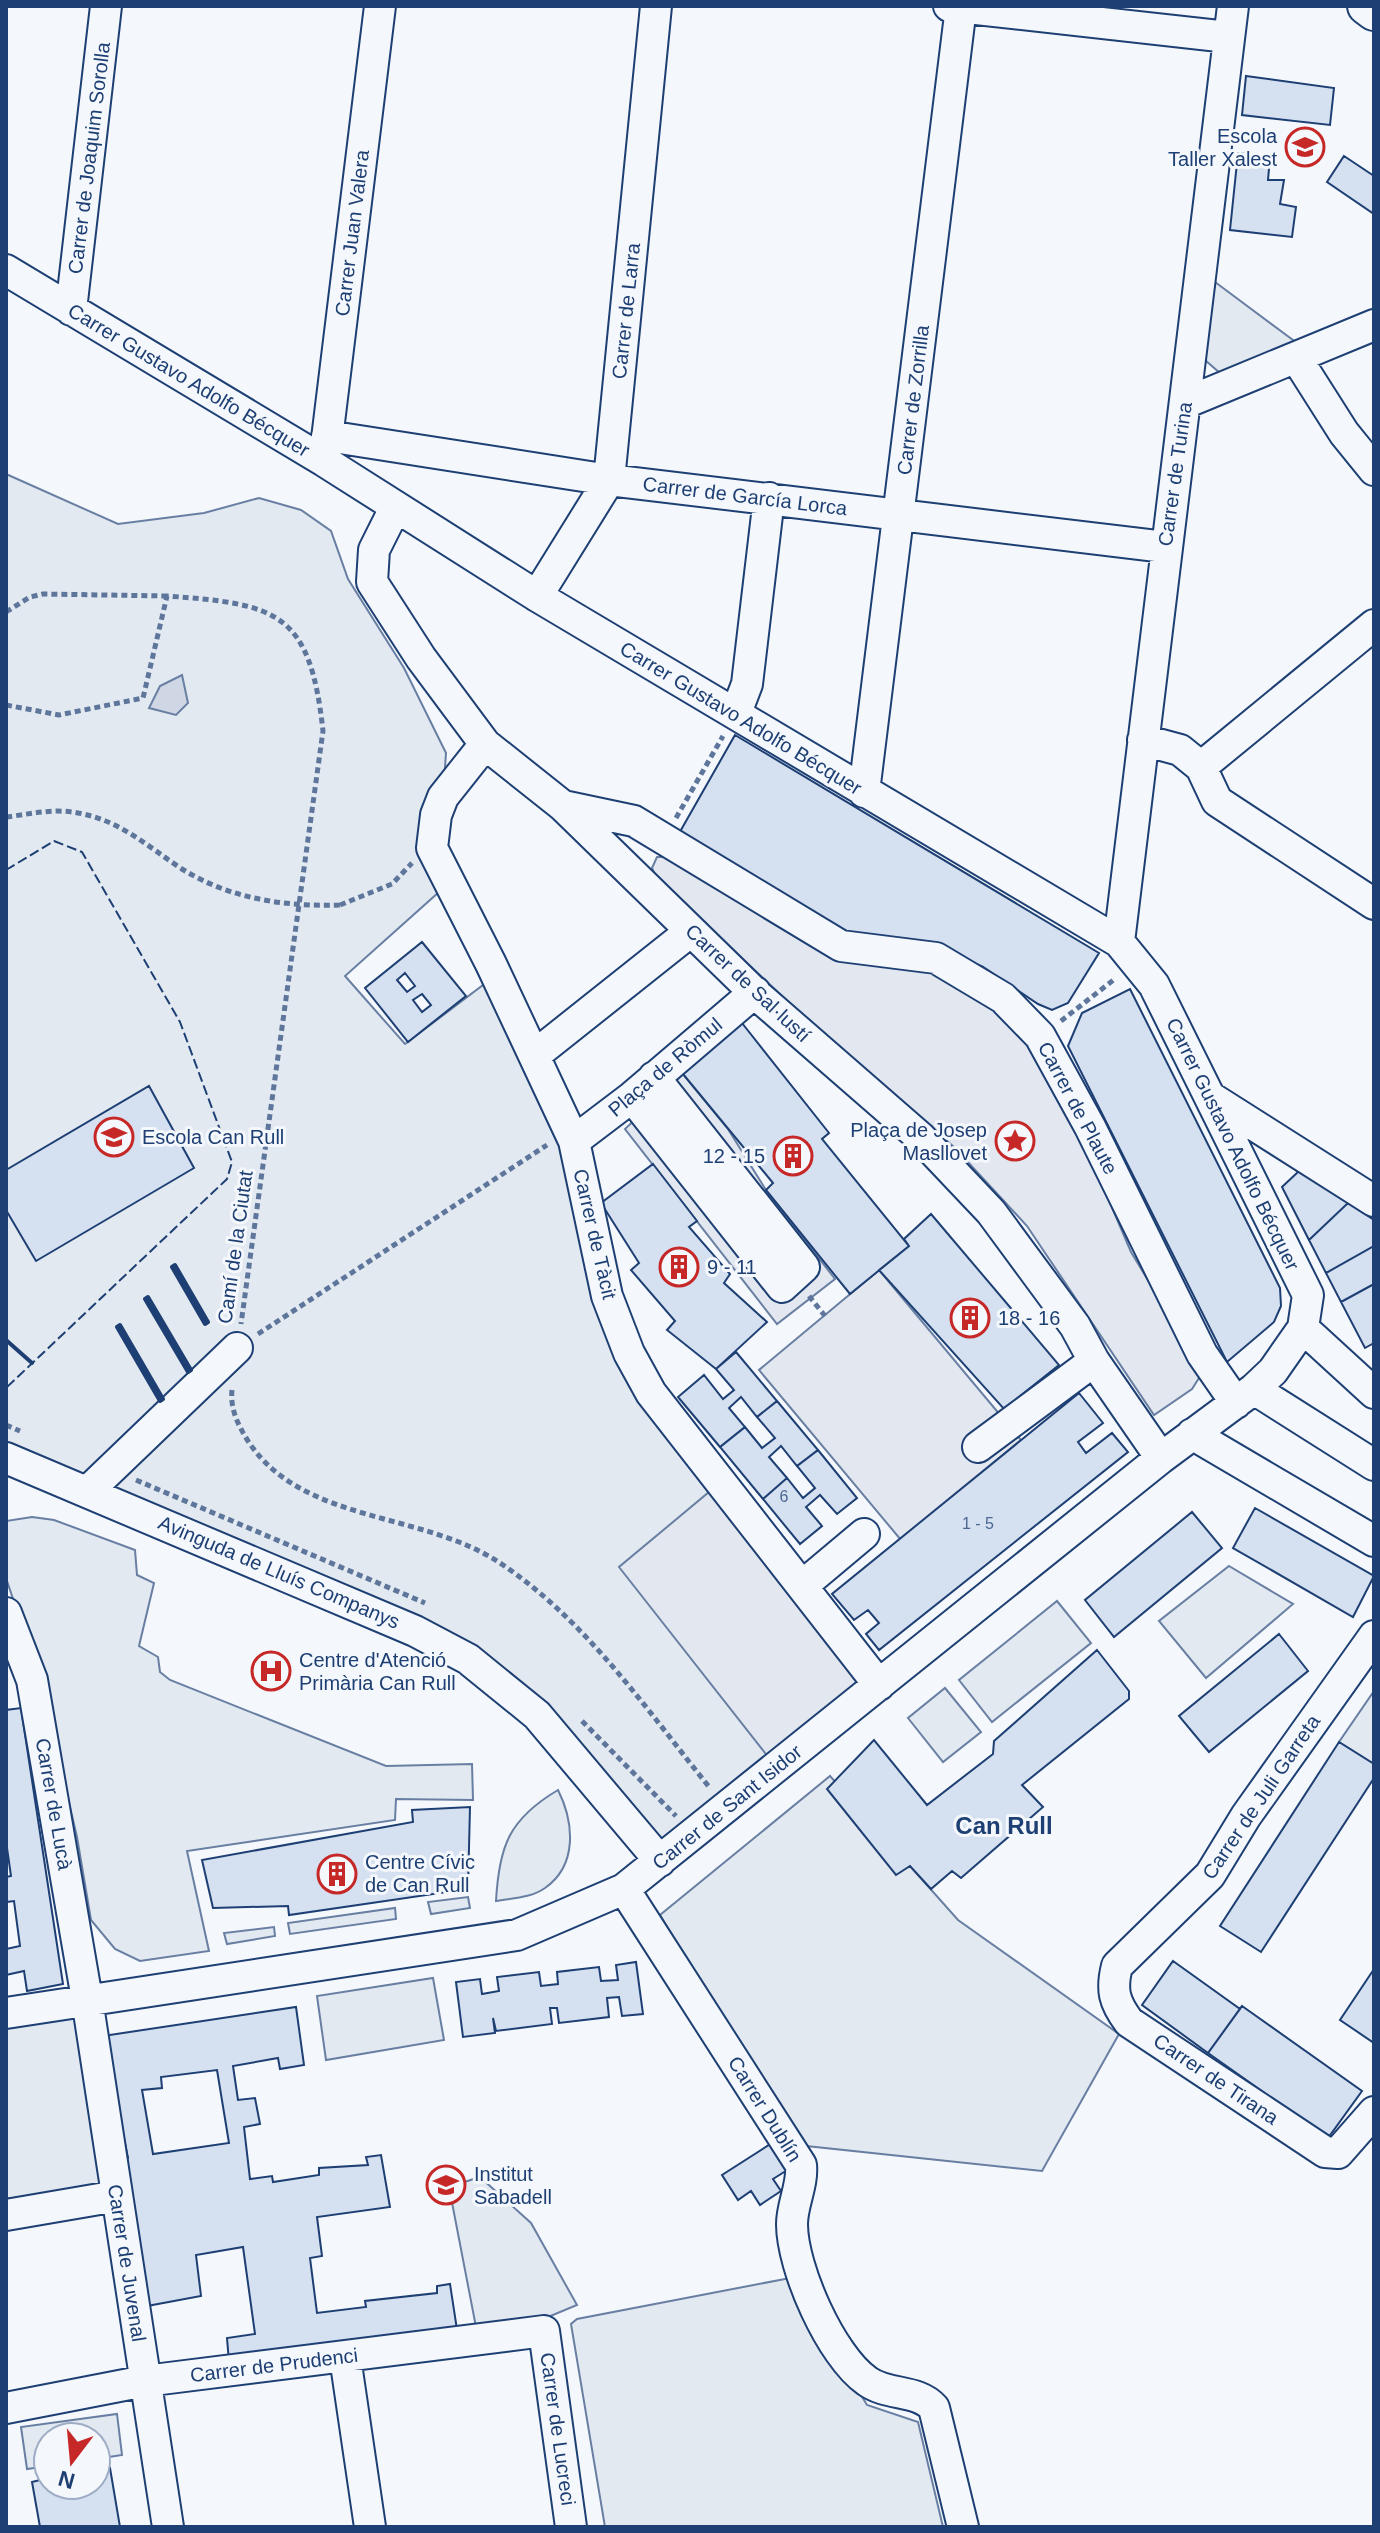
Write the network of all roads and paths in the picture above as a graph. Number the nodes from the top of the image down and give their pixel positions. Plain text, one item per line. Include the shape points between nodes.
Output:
1 (106, 6) edge
2 (380, 6) edge
3 (656, 6) edge
4 (1233, 6) edge
5 (1366, 6) edge
6 (955, 7) edge
7 (1374, 12) edge
8 (1228, 37) junction
9 (6, 270) edge
10 (71, 310) junction
11 (1374, 325) edge
12 (1297, 359) junction
13 (1185, 403) junction
14 (326, 448) junction
15 (1374, 470) edge
16 (609, 480) junction
17 (769, 498) junction
18 (395, 508) junction
19 (899, 514) junction
20 (1165, 547) junction
21 (167, 596) junction
22 (537, 596) junction
23 (6, 612) edge
24 (1374, 625) edge
25 (6, 705) edge
26 (736, 713) junction
27 (1143, 740) junction
28 (485, 744) junction
29 (1201, 767) junction
30 (864, 792) junction
31 (563, 806) junction
32 (6, 817) edge
33 (434, 831) junction
34 (663, 839) junction
35 (1374, 904) edge
36 (299, 907) junction
37 (691, 931) junction
38 (1127, 952) junction
39 (755, 992) junction
40 (1040, 1036) junction
41 (535, 1055) junction
42 (643, 1087) junction
43 (1208, 1096) junction
44 (572, 1136) junction
45 (1374, 1201) edge
46 (1305, 1322) junction
47 (237, 1348) junction
48 (1094, 1361) junction
49 (1374, 1393) edge
50 (1245, 1396) junction
51 (1192, 1434) junction
52 (978, 1447) dead end
53 (6, 1458) edge
54 (1161, 1458) junction
55 (1374, 1465) edge
56 (87, 1492) junction
57 (864, 1534) dead end
58 (1374, 1541) edge
59 (802, 1586) junction
60 (6, 1613) edge
61 (1374, 1636) edge
62 (19, 1682) edge
63 (879, 1685) junction
64 (726, 1807) junction
65 (660, 1861) junction
66 (624, 1889) junction
67 (1112, 1986) joint
68 (87, 1999) junction
69 (6, 2013) edge
70 (1374, 2112) edge
71 (117, 2196) junction
72 (6, 2215) edge
73 (544, 2331) joint
74 (345, 2357) junction
75 (145, 2381) junction
76 (6, 2408) edge
77 (168, 2527) edge
78 (370, 2527) edge
79 (571, 2527) edge
80 (963, 2527) edge

1 - 10 street, Carrer de Joaquim Sorolla
2 - 14 street, Carrer Juan Valera
3 - 16 street, Carrer de Larra
4 - 8 street, Carrer de Turina
5 - 7 main road
6 - 8 street
6 - 19 street, Carrer de Zorrilla
8 - 13 street, Carrer de Turina
9 - 10 street, Carrer Gustavo Adolfo Bécquer
10 - 14 street, Carrer Gustavo Adolfo Bécquer
11 - 12 street
12 - 13 street
12 - 15 street
13 - 20 street, Carrer de Turina
14 - 16 street, Carrer de García Lorca
14 - 18 street, Carrer Gustavo Adolfo Bécquer
16 - 17 street, Carrer de García Lorca
16 - 22 street, Carrer de Larra
17 - 19 street, Carrer de García Lorca
17 - 26 street via 747,684
18 - 22 street, Carrer Gustavo Adolfo Bécquer
18 - 28 street, Carrer de Sal·lustí via 374,550 372,582
19 - 20 street, Carrer de García Lorca
19 - 30 street, Carrer de Zorrilla
20 - 27 street, Carrer de Turina
21 - 23 path, Camí de la Ciutat via 43,594
21 - 25 path via 143,698 59,715
21 - 36 path, Camí de la Ciutat via 230,600 261,610 290,626 307,655 323,731
22 - 26 street, Carrer Gustavo Adolfo Bécquer
24 - 29 street
26 - 30 street, Carrer Gustavo Adolfo Bécquer
26 - 34 path
27 - 29 street via 1180,750
27 - 38 street, Carrer de Turina
28 - 31 street, Carrer de Sal·lustí
28 - 33 street, Carrer de Tàcit via 443,797
29 - 35 street via 1217,801
30 - 38 street, Carrer Gustavo Adolfo Bécquer
31 - 34 street, Carrer de Plaute via 634,821
31 - 37 street, Carrer de Sal·lustí
32 - 36 path via 53,809 111,822 226,891
33 - 36 path via 392,884 343,905
33 - 41 street, Carrer de Tàcit via 432,848
34 - 40 street, Carrer de Plaute via 841,946 936,958 1003,998
36 - 47 path, Camí de la Ciutat
37 - 39 street, Carrer de Sal·lustí
37 - 41 street
38 - 40 path
38 - 43 street, Carrer Gustavo Adolfo Bécquer via 1154,985
39 - 42 street, Plaça de Ròmul
39 - 48 street, Carrer de Sal·lustí via 920,1137 991,1212 1075,1326
40 - 50 street, Carrer de Plaute via 1202,1354
41 - 44 street, Carrer de Tàcit
42 - 42 street via 782,1287 804,1267
42 - 44 street, Plaça de Ròmul
43 - 45 street
43 - 46 street, Carrer Gustavo Adolfo Bécquer via 1308,1295
44 - 47 path
44 - 59 street, Carrer de Tàcit via 607,1296 629,1353 651,1393
46 - 49 street
46 - 50 street, Carrer de Sant Isidor via 1273,1371
47 - 56 street
47 - 64 path, Camí de la Ciutat via 231,1399 237,1425 256,1453 310,1495 438,1535 497,1561 520,1578 594,1645
48 - 52 street
48 - 54 street, Carrer de Sal·lustí
50 - 51 street, Carrer de Sant Isidor
50 - 55 street
51 - 54 street, Carrer de Sant Isidor
51 - 58 street
53 - 56 street, Avinguda de Lluís Companys
54 - 63 street, Carrer de Sant Isidor
56 - 65 street, Avinguda de Lluís Companys via 415,1631 468,1659 537,1715
57 - 59 street
59 - 63 street, Carrer de Tàcit
60 - 62 street, Carrer de Lucà
61 - 67 street, Carrer de Juli Garreta via 1210,1875 1117,1966
62 - 68 street, Carrer de Lucà
63 - 64 street, Carrer de Sant Isidor
64 - 65 street, Carrer de Sant Isidor
65 - 66 street, Carrer de Sant Isidor
66 - 68 street, Carrer de Sant Isidor via 517,1935
66 - 80 street, Carrer Dublín via 801,2165 791,2228 799,2268 834,2340 868,2382 927,2400 934,2408
67 - 70 street, Carrer de Tirana via 1117,2006 1129,2022 1325,2152 1338,2153
68 - 69 street, Carrer de Sant Isidor
68 - 71 street, Carrer de Juvenal
71 - 72 street
71 - 75 street, Carrer de Juvenal
73 - 74 street, Carrer de Prudenci
73 - 79 street, Carrer de Lucreci
74 - 75 street, Carrer de Prudenci
74 - 78 street
75 - 76 street, Carrer de Prudenci
75 - 77 street, Carrer de Juvenal

